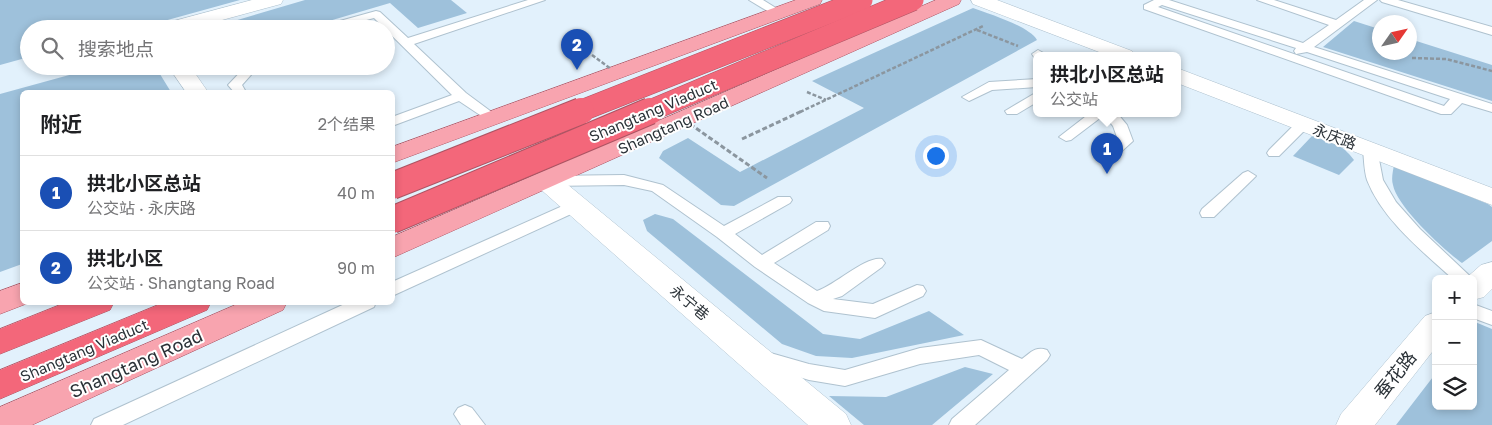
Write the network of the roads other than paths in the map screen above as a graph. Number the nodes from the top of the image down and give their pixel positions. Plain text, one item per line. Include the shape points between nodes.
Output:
1 (274, 0) edge
2 (539, 0) edge
3 (755, 0) edge
4 (813, 0) edge
5 (862, 0) edge
6 (914, 0) edge
7 (952, 0) edge
8 (980, 0) edge
9 (1263, 0) edge
10 (1295, 0) edge
11 (1371, 0) edge
12 (1386, 0) edge
13 (778, 13) junction
14 (1348, 16) junction
15 (200, 20) edge
16 (352, 20) edge
17 (382, 20) edge
18 (1337, 24) junction
19 (1492, 31) edge
20 (395, 32) edge
21 (406, 43) junction
22 (1305, 47) junction
23 (1109, 52) edge
24 (1292, 56) junction
25 (185, 75) edge
26 (244, 75) edge
27 (1181, 77) edge
28 (1033, 83) edge
29 (196, 90) edge
30 (239, 90) edge
31 (462, 96) junction
32 (969, 96) dead end
33 (1033, 98) edge
34 (1459, 98) junction
35 (1492, 108) edge
36 (1012, 111) dead end
37 (1094, 117) edge
38 (1113, 117) edge
39 (492, 119) junction
40 (395, 121) edge
41 (1303, 124) junction
42 (1066, 137) dead end
43 (1370, 149) junction
44 (1274, 153) dead end
45 (395, 155) edge
46 (1107, 157) dead end
47 (1248, 176) dead end
48 (547, 180) junction
49 (395, 185) edge
50 (1492, 197) edge
51 (784, 200) dead end
52 (576, 205) junction
53 (1208, 213) dead end
54 (395, 219) edge
55 (822, 226) dead end
56 (723, 233) junction
57 (395, 248) edge
58 (760, 263) junction
59 (876, 263) dead end
60 (1492, 272) edge
61 (1460, 275) edge
62 (1477, 285) edge
63 (395, 289) edge
64 (917, 291) dead end
65 (20, 295) edge
66 (814, 298) junction
67 (0, 303) edge
68 (92, 305) edge
69 (189, 305) edge
70 (265, 305) edge
71 (360, 305) edge
72 (1477, 312) edge
73 (1492, 318) edge
74 (1432, 329) edge
75 (0, 342) edge
76 (1040, 355) dead end
77 (753, 356) junction
78 (1024, 369) junction
79 (0, 385) edge
80 (0, 423) edge
81 (102, 425) edge
82 (832, 425) edge
83 (960, 425) edge
84 (1354, 425) edge

1 - 15 street
2 - 21 lane
3 - 13 lane
4 - 13 main road
5 - 49 highway, Shangtang Viaduct, bridge
6 - 54 highway, Shangtang Viaduct, bridge
7 - 48 main road, Shangtang Road
8 - 23 street
9 - 18 lane
10 - 14 lane
11 - 14 lane
12 - 19 lane
13 - 39 main road
14 - 18 lane
16 - 17 lane via 376,14
18 - 22 lane
20 - 21 lane
21 - 31 lane
22 - 24 lane
22 - 24 lane via 1161,0 1148,7
22 - 34 lane
24 - 34 lane via 1446,111
25 - 29 street
26 - 30 lane via 235,85
27 - 41 street, 永庆路
28 - 32 lane via 989,86
31 - 39 lane
31 - 40 lane
33 - 36 lane
34 - 35 lane
37 - 42 lane
38 - 46 lane via 1126,141
39 - 45 main road
41 - 43 street, 永庆路
41 - 44 lane
43 - 50 street, 永庆路
43 - 61 lane via 1375,180 1395,211
47 - 53 lane
48 - 52 street, 永宁巷
48 - 56 lane via 624,180 657,188
48 - 57 main road, Shangtang Road
51 - 56 lane
52 - 63 lane
52 - 77 street, 永宁巷
55 - 58 lane
56 - 58 lane
58 - 66 lane
59 - 66 lane via 836,291
60 - 62 street
64 - 66 lane via 875,311 824,304
65 - 67 main road
68 - 75 highway
69 - 79 highway, Shangtang Viaduct
70 - 80 main road, Shangtang Road
71 - 81 lane
72 - 73 lane
74 - 84 street, 蚕花路
76 - 78 lane
77 - 78 lane via 809,372 845,378 920,356 981,347
77 - 82 street, 永宁巷
78 - 83 lane

